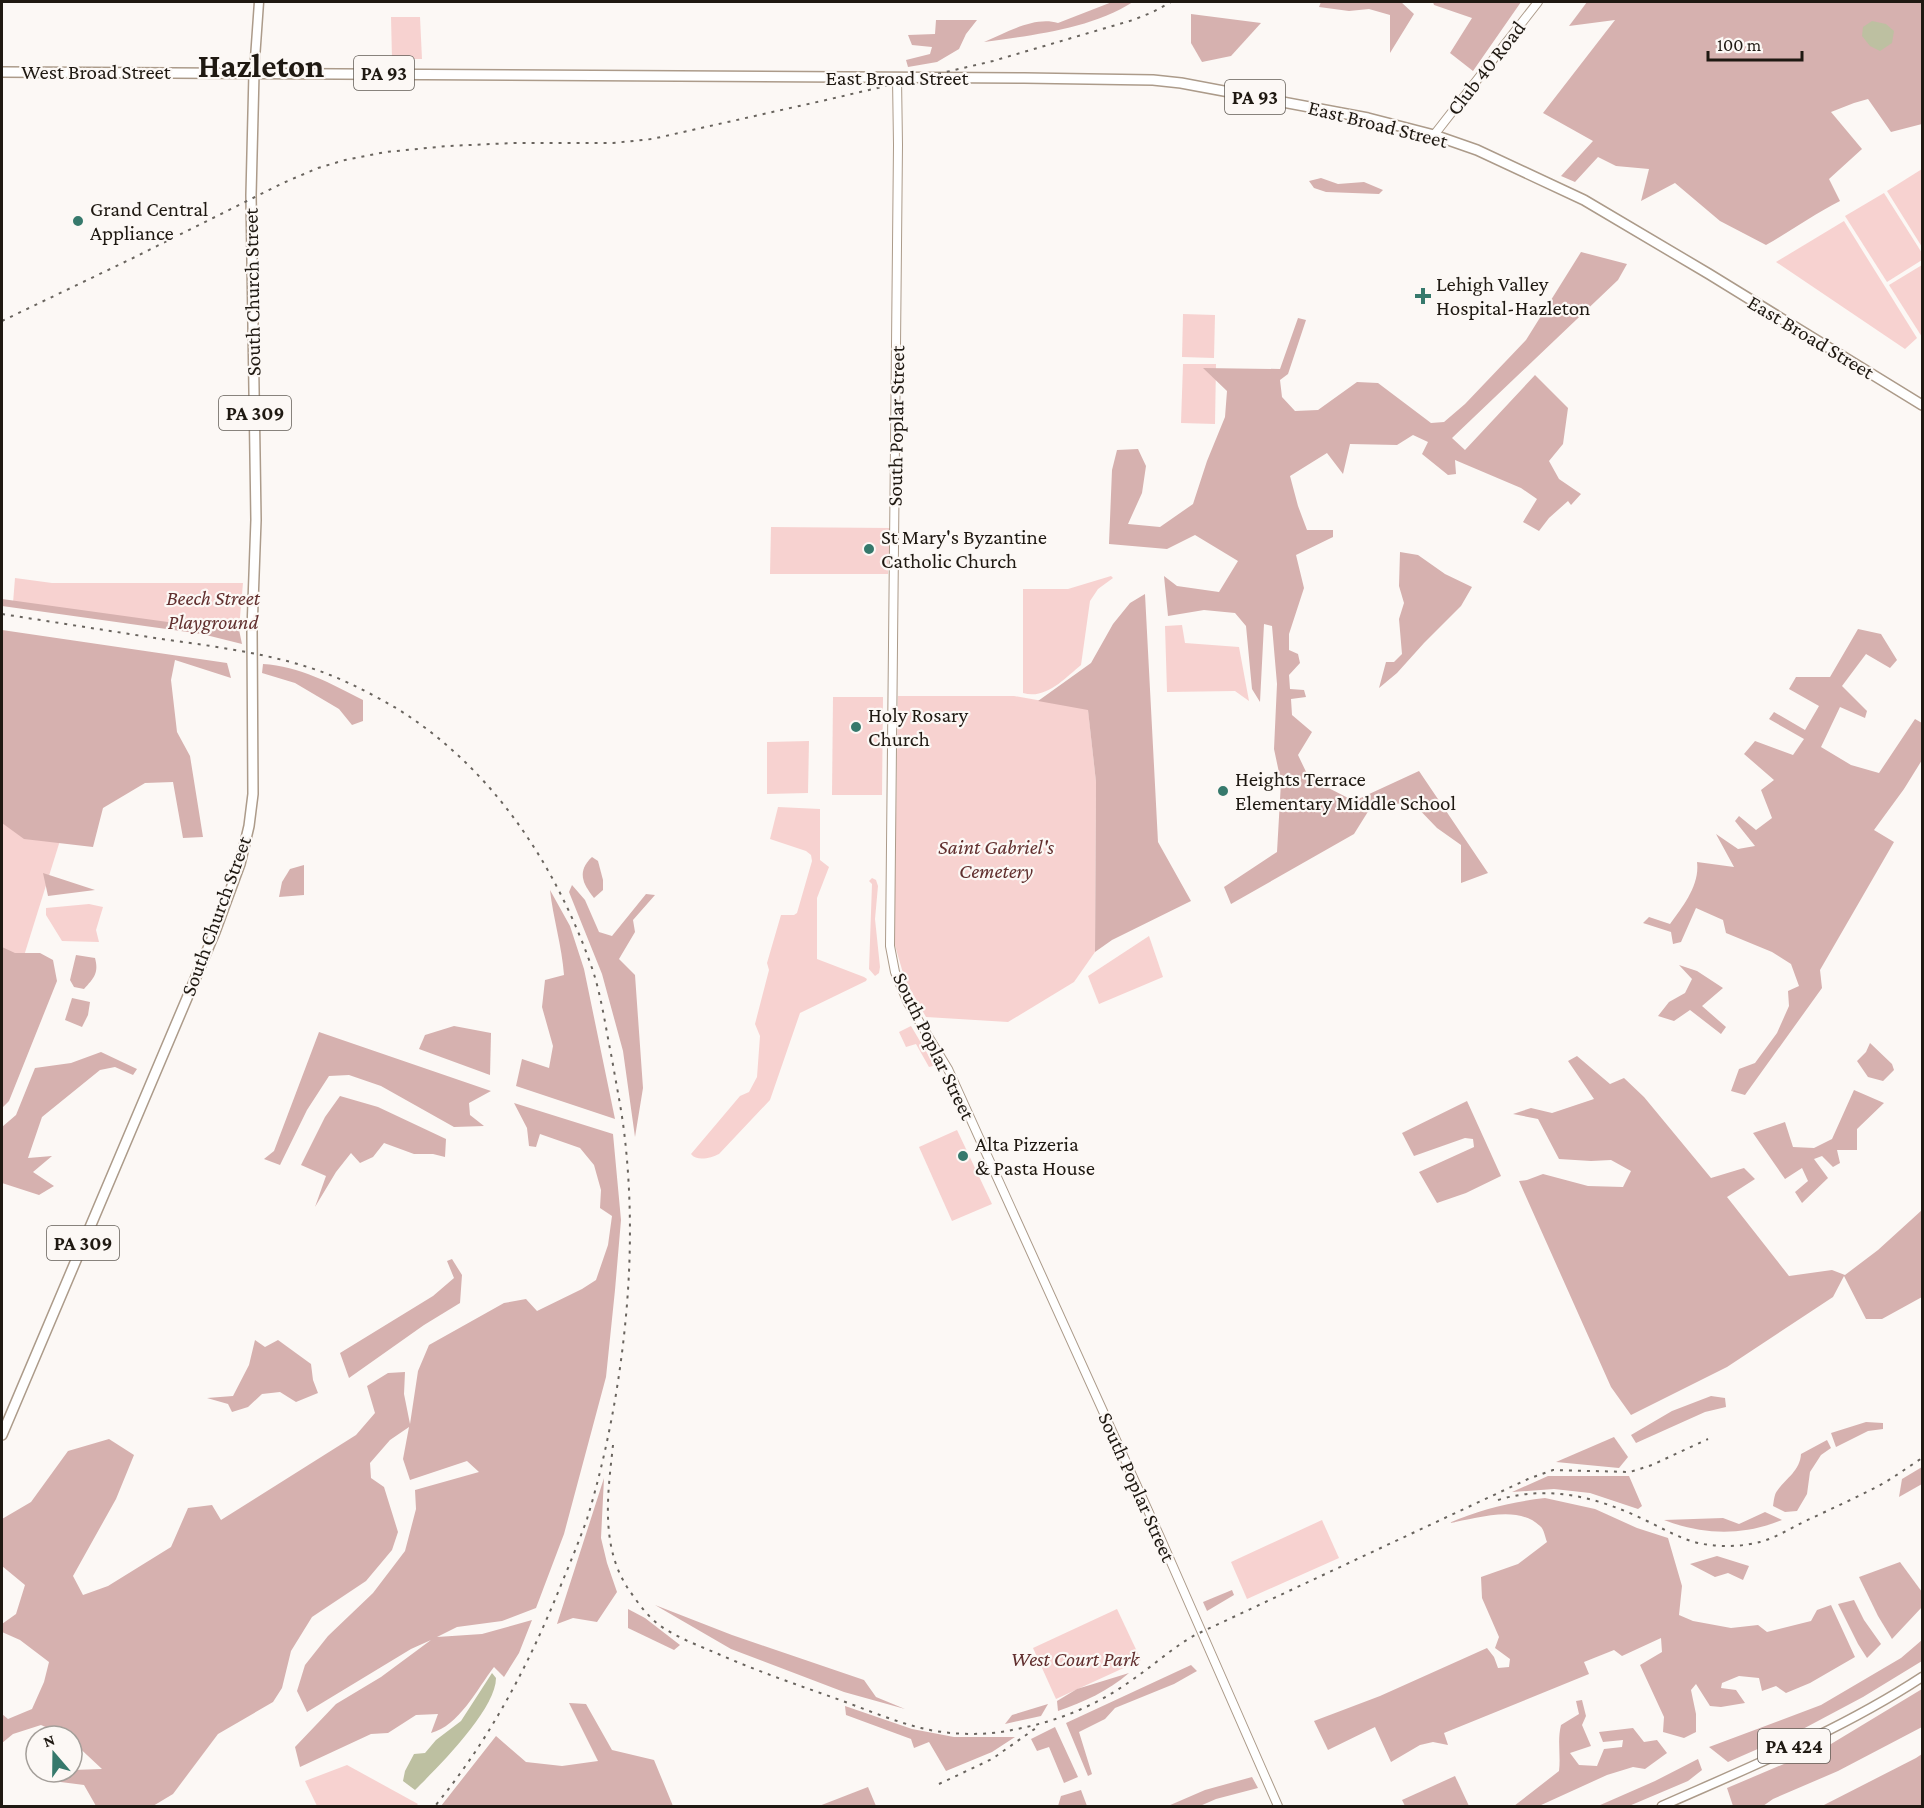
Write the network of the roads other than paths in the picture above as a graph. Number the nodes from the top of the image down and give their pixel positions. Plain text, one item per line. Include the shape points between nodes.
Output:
1 (258, 2) edge
2 (1538, 2) edge
3 (2, 72) edge
4 (254, 73) junction
5 (514, 74) joint
6 (897, 78) junction
7 (1434, 135) junction
8 (1923, 405) edge
9 (2, 1435) edge
10 (1923, 1677) edge
11 (1278, 1806) edge
12 (1662, 1806) edge

1 - 4 main road, PA 309
2 - 7 main road, Club 40 Road
3 - 4 highway, West Broad Street / PA 93
4 - 5 highway, West Broad Street / PA 93
4 - 9 highway, South Church Street / PA 309 via 251,195 256,520 253,794 249,826 240,864 215,932
5 - 6 highway, East Broad Street / PA 93
6 - 7 highway, East Broad Street / PA 93 via 1153,80 1368,118
6 - 11 main road, South Poplar Street via 890,946 895,972 908,1003 948,1069
7 - 8 highway, East Broad Street / PA 93 via 1477,150 1584,200
10 - 12 main road, PA 424 via 1835,1727

